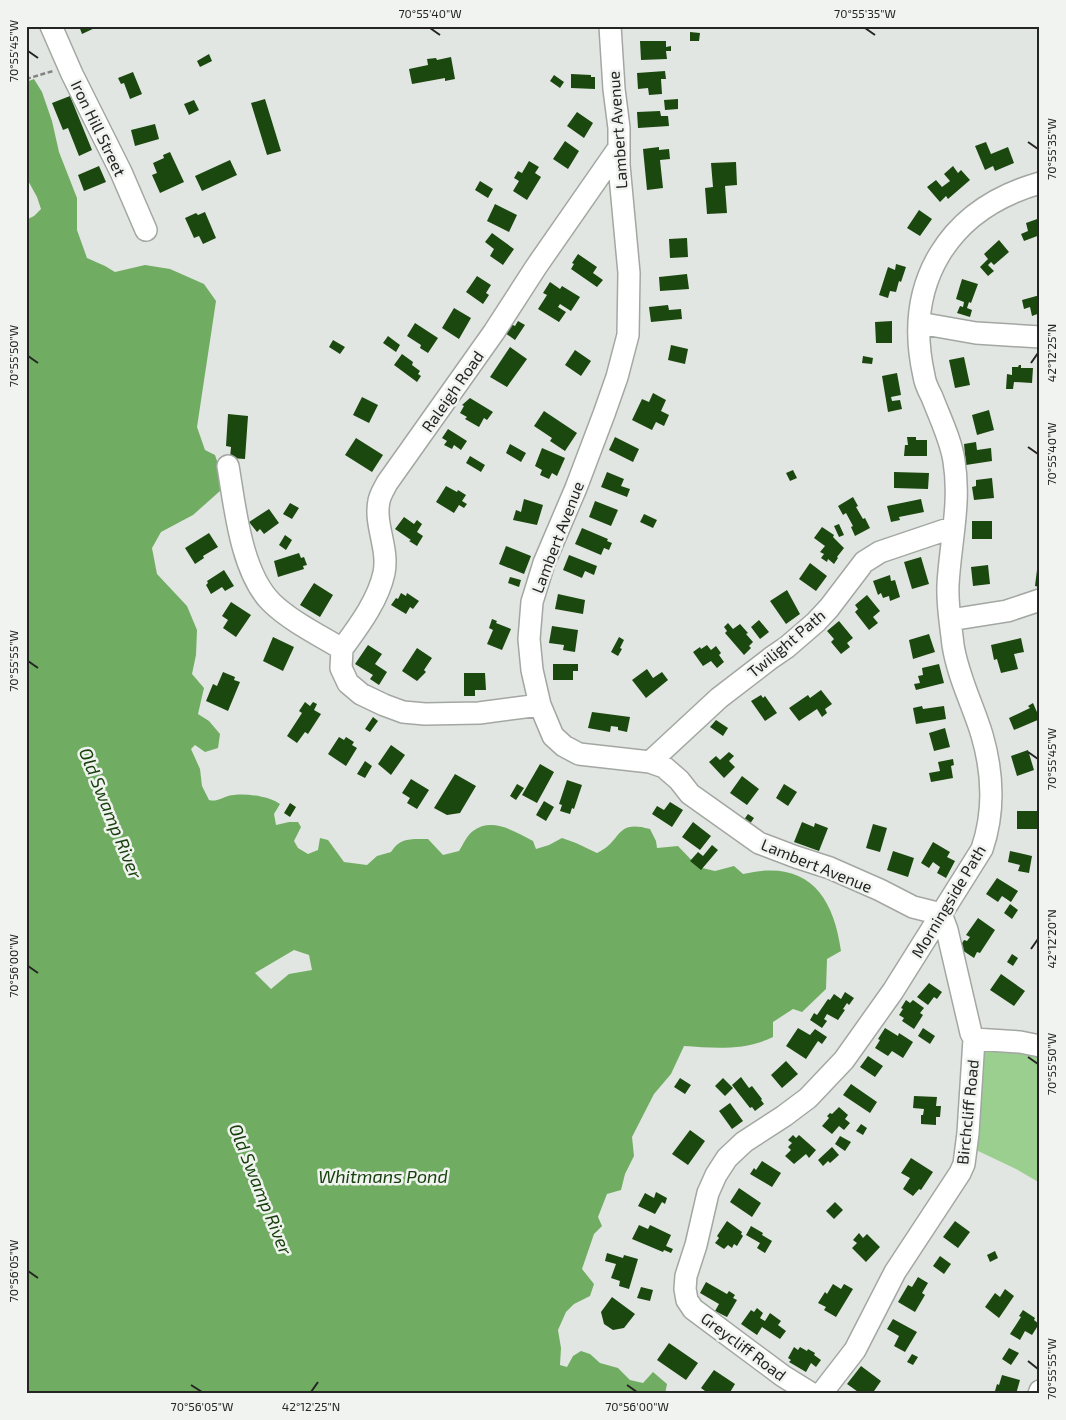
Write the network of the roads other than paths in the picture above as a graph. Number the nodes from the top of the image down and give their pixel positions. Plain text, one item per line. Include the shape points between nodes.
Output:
1 (51, 26) edge
2 (610, 26) edge
3 (618, 149) junction
4 (1040, 183) edge
5 (146, 230) dead end
6 (919, 323) junction
7 (1040, 337) edge
8 (228, 466) dead end
9 (954, 526) junction
10 (1040, 600) edge
11 (950, 620) junction
12 (342, 650) junction
13 (540, 704) junction
14 (650, 762) junction
15 (941, 914) junction
16 (974, 1039) junction
17 (1040, 1046) edge
18 (685, 1289) joint
19 (812, 1394) edge
20 (821, 1394) edge

1 - 5 street, Iron Hill Street
2 - 3 street, Lambert Avenue
3 - 12 street, Raleigh Road via 387,483 379,500 378,518 385,572 363,620
3 - 13 street, Lambert Avenue via 629,273 628,335 617,378 532,602 529,639
4 - 6 street, Morningside Path via 985,207 968,219 948,241 925,285
6 - 7 street via 976,333
6 - 9 street, Morningside Path via 924,379 950,442 954,460
8 - 12 street via 239,531 262,591 288,616
9 - 11 street, Morningside Path via 948,586
9 - 14 street, Twilight Path via 880,552 864,562 816,622 718,698
10 - 11 street via 1007,611
11 - 15 street, Morningside Path via 956,662 982,735 990,774 991,814 982,849
12 - 13 street via 341,668 348,682 361,694 403,712 479,713
13 - 14 street, Lambert Avenue via 553,736 579,754
14 - 15 street, Lambert Avenue via 664,767 690,794 759,843 838,872 913,907
15 - 16 street, Birchcliff Road
15 - 18 street, Morningside Path via 893,991 844,1060 808,1098 744,1142 721,1166 708,1194
16 - 17 street
16 - 20 street, Birchcliff Road via 964,1164 896,1272 855,1350
18 - 19 street, Greycliff Road via 693,1309

